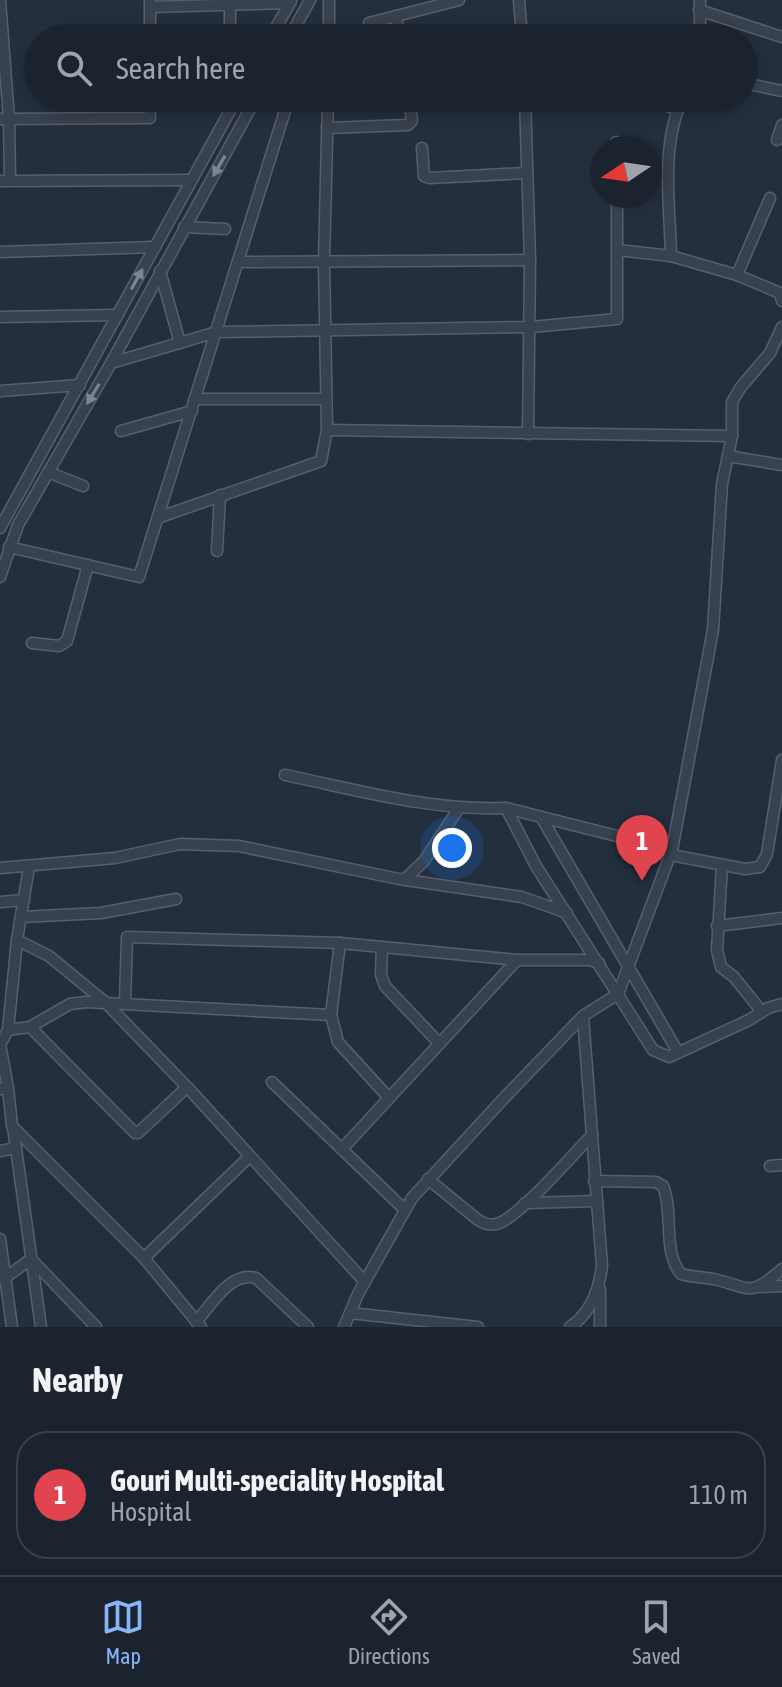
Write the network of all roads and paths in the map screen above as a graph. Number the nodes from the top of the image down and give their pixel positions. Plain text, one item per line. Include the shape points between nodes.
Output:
1 (0, 0) edge
2 (310, 0) edge
3 (329, 0) edge
4 (459, 0) edge
5 (519, 0) edge
6 (230, 2) edge
7 (290, 2) edge
8 (150, 3) edge
9 (699, 5) edge
10 (396, 16) junction
11 (369, 23) dead end
12 (150, 24) edge
13 (230, 24) edge
14 (278, 24) edge
15 (298, 24) edge
16 (329, 24) edge
17 (397, 24) edge
18 (521, 24) edge
19 (748, 24) edge
20 (758, 28) edge
21 (782, 37) edge
22 (758, 86) edge
23 (782, 91) edge
24 (150, 112) edge
25 (228, 112) edge
26 (248, 112) edge
27 (285, 112) edge
28 (328, 112) edge
29 (411, 112) edge
30 (525, 112) edge
31 (677, 112) edge
32 (5, 119) edge
33 (782, 125) edge
34 (327, 128) junction
35 (777, 140) dead end
36 (422, 148) dead end
37 (527, 173) junction
38 (5, 180) edge
39 (192, 180) junction
40 (770, 198) dead end
41 (617, 208) edge
42 (184, 227) junction
43 (225, 229) dead end
44 (155, 247) junction
45 (618, 250) junction
46 (0, 252) edge
47 (671, 256) junction
48 (530, 260) junction
49 (238, 262) junction
50 (324, 262) junction
51 (160, 271) junction
52 (737, 275) junction
53 (782, 301) edge
54 (118, 315) junction
55 (0, 317) edge
56 (531, 327) junction
57 (782, 327) edge
58 (325, 330) junction
59 (217, 332) junction
60 (180, 343) junction
61 (111, 363) junction
62 (80, 385) junction
63 (0, 391) edge
64 (196, 399) junction
65 (326, 399) junction
66 (192, 411) junction
67 (327, 430) junction
68 (121, 431) dead end
69 (528, 434) junction
70 (732, 436) junction
71 (728, 456) junction
72 (782, 465) edge
73 (48, 472) junction
74 (83, 486) dead end
75 (220, 495) junction
76 (0, 504) edge
77 (160, 517) junction
78 (2, 523) edge
79 (9, 547) junction
80 (217, 551) dead end
81 (88, 565) junction
82 (0, 577) edge
83 (32, 643) dead end
84 (782, 760) edge
85 (285, 775) dead end
86 (780, 791) edge
87 (459, 808) junction
88 (506, 808) junction
89 (541, 817) junction
90 (671, 853) junction
91 (722, 865) junction
92 (29, 867) junction
93 (0, 868) edge
94 (404, 880) junction
95 (176, 899) dead end
96 (24, 900) junction
97 (0, 902) edge
98 (567, 913) junction
99 (21, 917) junction
100 (782, 918) edge
101 (717, 926) junction
102 (17, 940) junction
103 (340, 943) junction
104 (382, 947) junction
105 (517, 960) junction
106 (599, 963) junction
107 (627, 965) junction
108 (618, 994) junction
109 (105, 1002) junction
110 (125, 1002) junction
111 (782, 1004) edge
112 (762, 1012) junction
113 (331, 1015) junction
114 (583, 1016) junction
115 (30, 1027) junction
116 (8, 1030) junction
117 (439, 1043) junction
118 (0, 1044) edge
119 (678, 1052) junction
120 (272, 1082) dead end
121 (4, 1088) edge
122 (189, 1089) junction
123 (389, 1098) junction
124 (12, 1126) junction
125 (592, 1135) junction
126 (16, 1148) junction
127 (342, 1149) junction
128 (0, 1151) edge
129 (249, 1157) junction
130 (782, 1165) edge
131 (770, 1166) dead end
132 (428, 1179) junction
133 (594, 1181) junction
134 (597, 1201) junction
135 (525, 1203) junction
136 (405, 1210) junction
137 (0, 1239) edge
138 (144, 1258) junction
139 (31, 1259) junction
140 (782, 1269) edge
141 (3, 1278) edge
142 (365, 1282) junction
143 (782, 1286) edge
144 (600, 1287) junction
145 (760, 1287) junction
146 (350, 1313) junction
147 (199, 1324) edge
148 (12, 1327) edge
149 (41, 1327) edge
150 (96, 1327) edge
151 (308, 1327) edge
152 (344, 1327) edge
153 (478, 1327) edge
154 (570, 1327) edge
155 (600, 1327) edge

1 - 32 street
2 - 15 street
3 - 16 street
4 - 10 street
5 - 18 street
6 - 7 street
6 - 8 street
6 - 13 street
7 - 14 street
8 - 12 street
9 - 19 street
10 - 11 street
10 - 17 street
20 - 21 street
22 - 23 street
24 - 32 street via 150,118
25 - 39 street
26 -> 42 street
27 - 49 street
28 - 34 street
29 - 34 street via 408,125
30 - 37 street
31 - 47 street via 669,158
32 - 38 street
33 - 35 street
34 - 50 street
36 - 37 street via 424,176 429,178
37 - 48 street
38 - 39 street
39 - 44 street
40 - 52 street
41 - 45 street
42 - 43 street
42 - 51 street
44 - 46 street
54 -> 44 street
45 - 47 street
45 - 56 street via 617,319
47 - 52 street
48 - 50 street
48 - 56 street
49 - 50 street
49 - 59 street
50 - 58 street
51 - 60 street
51 - 61 street
52 - 53 street via 780,293
54 - 55 street
54 - 62 street
56 - 58 street
56 - 69 street
57 - 70 street via 770,353 732,402
58 - 59 street
58 - 65 street
59 - 60 street
59 - 64 street
60 - 61 street
61 -> 73 street
62 - 63 street
62 - 78 street
64 - 65 street
64 - 66 street
65 - 67 street
66 - 68 street
66 - 77 street
67 - 69 street
67 - 75 street via 321,461
69 - 70 street
70 - 71 street
71 - 72 street
71 - 90 street via 713,630
73 - 74 street
73 - 79 street
75 - 77 street
75 - 80 street
76 - 78 street
77 - 81 street via 139,577
79 - 81 street
79 - 82 street
81 - 83 street via 67,641 59,646
84 - 86 street
85 - 87 street
86 - 91 street via 764,863 753,869
87 - 88 street
87 - 94 street via 424,861
88 - 89 street
88 - 98 street
89 - 90 street
89 - 107 street
90 - 91 street
90 - 107 street
91 - 101 street
92 - 93 street
92 - 94 street via 115,858 180,844 239,846
92 - 96 street
94 - 98 street via 522,897
95 - 99 street via 101,913
96 - 97 street
96 - 99 street
98 - 106 street
99 - 102 street
100 - 101 street
101 - 112 street via 721,967
102 - 109 street via 49,956
102 - 116 street
103 - 104 street
103 - 110 street via 127,937
103 - 113 street
104 - 105 street
104 - 117 street via 385,986
105 - 106 street
105 - 117 street
106 - 108 street
107 - 108 street
107 - 119 street
108 - 114 street
108 - 119 street via 653,1050 669,1057
109 - 110 street
109 - 115 street via 70,1004
109 - 122 street
110 - 113 street
111 - 112 street
112 - 119 street
113 - 123 street via 344,1052
114 - 125 street
114 - 132 street
115 - 116 street
115 - 122 street via 135,1133
116 - 118 street
117 - 123 street
118 - 121 street
120 - 127 street
121 - 124 street
122 - 129 street
123 - 127 street
124 - 126 street
124 - 138 street
125 - 133 street
125 - 135 street
126 - 128 street
126 - 139 street
127 - 136 street
129 - 138 street
129 - 142 street
130 - 131 street
132 - 135 street via 486,1224 496,1224
132 - 136 street
133 - 134 street
133 - 145 street via 663,1186 674,1266 681,1274 740,1290
134 - 135 street
134 - 144 street
136 - 142 street
137 - 141 street
138 - 147 street
139 - 141 street
139 - 149 street
139 - 150 street
140 - 145 street
141 - 148 street
142 - 146 street
143 - 145 street
144 - 154 street
144 - 155 street
146 - 152 street
146 - 153 street
147 - 151 street via 234,1280 247,1275

